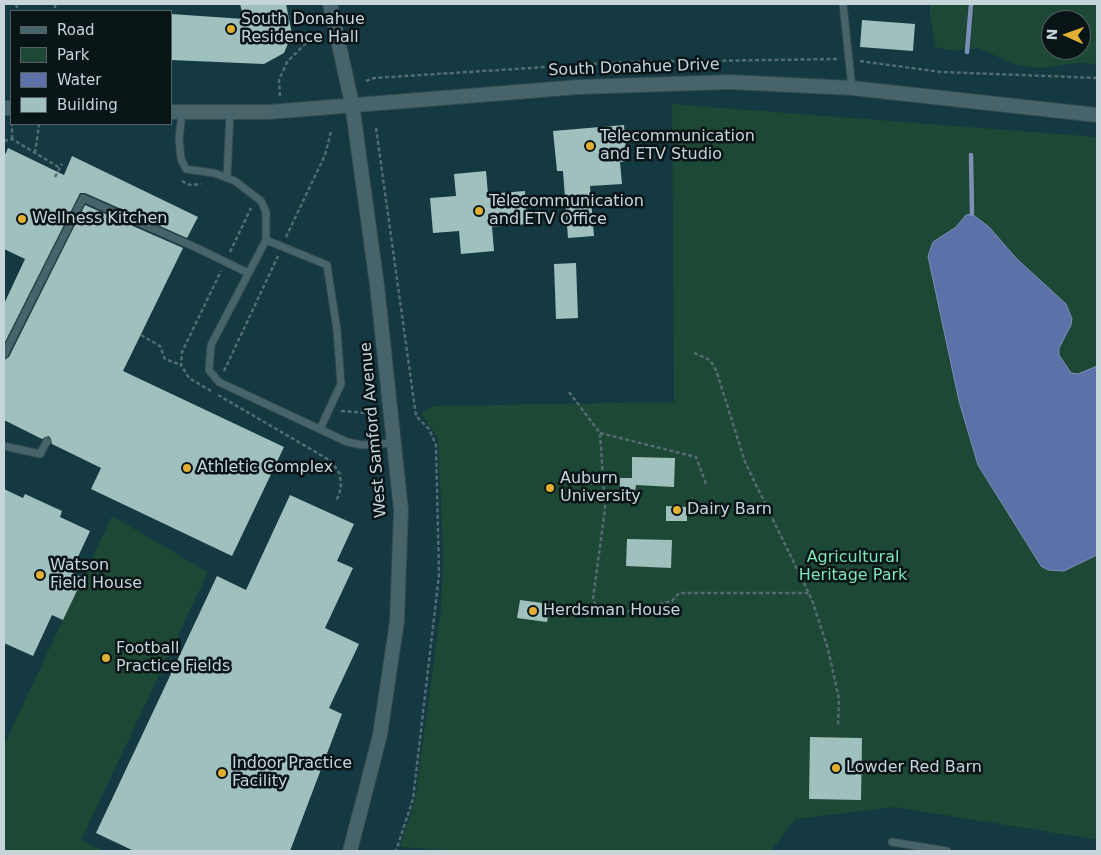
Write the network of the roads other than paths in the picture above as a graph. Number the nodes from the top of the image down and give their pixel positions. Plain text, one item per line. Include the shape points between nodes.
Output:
1 (330, 4) edge
2 (843, 4) edge
3 (852, 88) junction
4 (352, 104) junction
5 (176, 113) edge
6 (230, 114) junction
7 (1097, 115) edge
8 (227, 178) junction
9 (266, 240) junction
10 (248, 273) junction
11 (4, 355) edge
12 (320, 429) junction
13 (47, 441) dead end
14 (394, 442) junction
15 (4, 446) edge
16 (892, 842) dead end
17 (350, 851) edge
18 (947, 851) edge

1 - 4 street, West Samford Avenue
2 - 3 lane
3 - 4 street, South Donahue Drive via 730,82 634,84
3 - 7 street, South Donahue Drive
4 - 6 street, South Donahue Drive
4 - 14 street, West Samford Avenue
5 - 6 street, South Donahue Drive
5 - 8 lane via 181,158 186,168
6 - 8 lane
8 - 9 lane via 262,201 266,212
9 - 10 lane
9 - 12 lane via 327,265 342,368 341,384
10 - 11 lane via 83,198
10 - 12 lane via 211,345 209,370 219,382
12 - 14 lane via 347,442 363,445
13 - 15 lane via 40,454
14 - 17 street, West Samford Avenue via 401,510 397,621 380,735
16 - 18 lane

